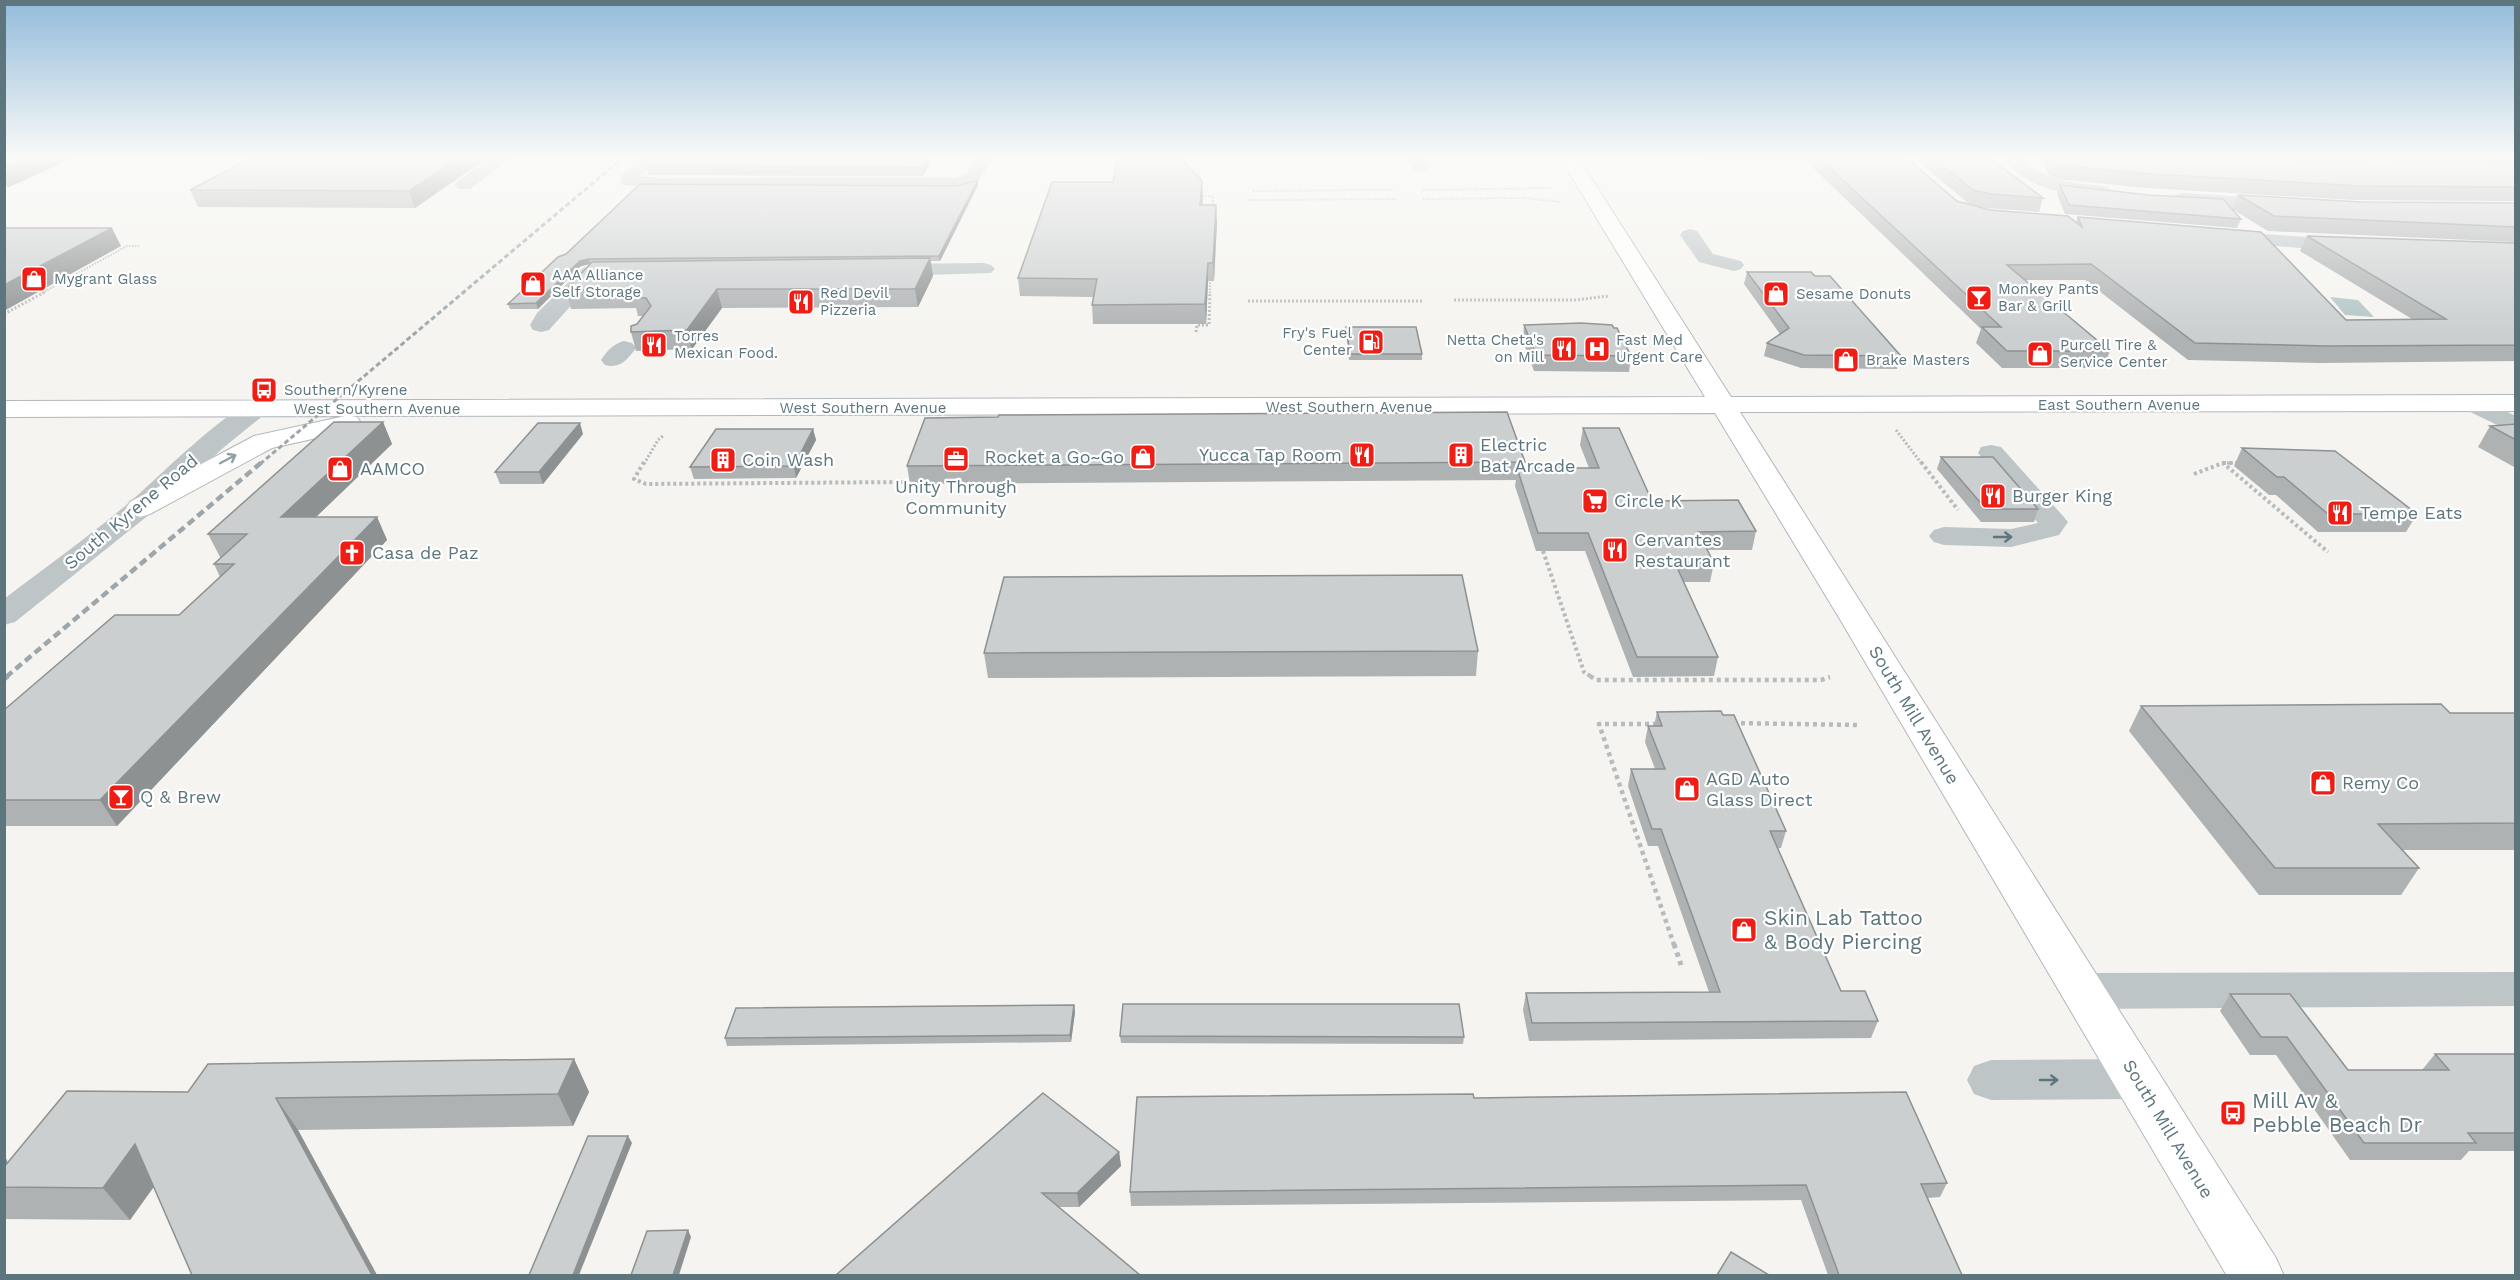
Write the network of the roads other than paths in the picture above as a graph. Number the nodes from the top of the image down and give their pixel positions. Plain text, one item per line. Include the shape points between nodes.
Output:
1 (1605, 216) edge
2 (1691, 228) dead end
3 (2206, 236) edge
4 (2368, 247) edge
5 (900, 253) edge
6 (1734, 265) dead end
7 (864, 270) edge
8 (626, 272) edge
9 (541, 325) dead end
10 (2516, 403) edge
11 (2473, 404) junction
12 (1722, 406) junction
13 (4, 409) edge
14 (256, 409) junction
15 (405, 409) junction
16 (2516, 426) edge
17 (1991, 453) dead end
18 (140, 508) junction
19 (1953, 525) road end
20 (4, 615) edge
21 (2516, 989) edge
22 (2083, 992) junction
23 (2137, 1079) junction
24 (1990, 1080) dead end
25 (2257, 1275) edge

1 - 12 main road, South Mill Avenue
2 - 6 street via 1707,258
3 - 4 street
5 - 7 street via 987,261
8 - 9 street via 590,272
10 - 11 main road, East Southern Avenue
11 - 12 main road, East Southern Avenue
11 - 16 street
12 - 15 main road, West Southern Avenue
12 - 22 main road, South Mill Avenue
13 - 14 main road, West Southern Avenue
14 - 15 main road, West Southern Avenue
14 - 18 street, South Kyrene Road
18 -> 15 main road via 263,442
19 -> 17 street via 2020,537 2039,534 2053,522
18 - 20 street, South Kyrene Road
21 - 22 street
22 - 23 main road, South Mill Avenue
24 -> 23 street
23 - 25 main road, South Mill Avenue

